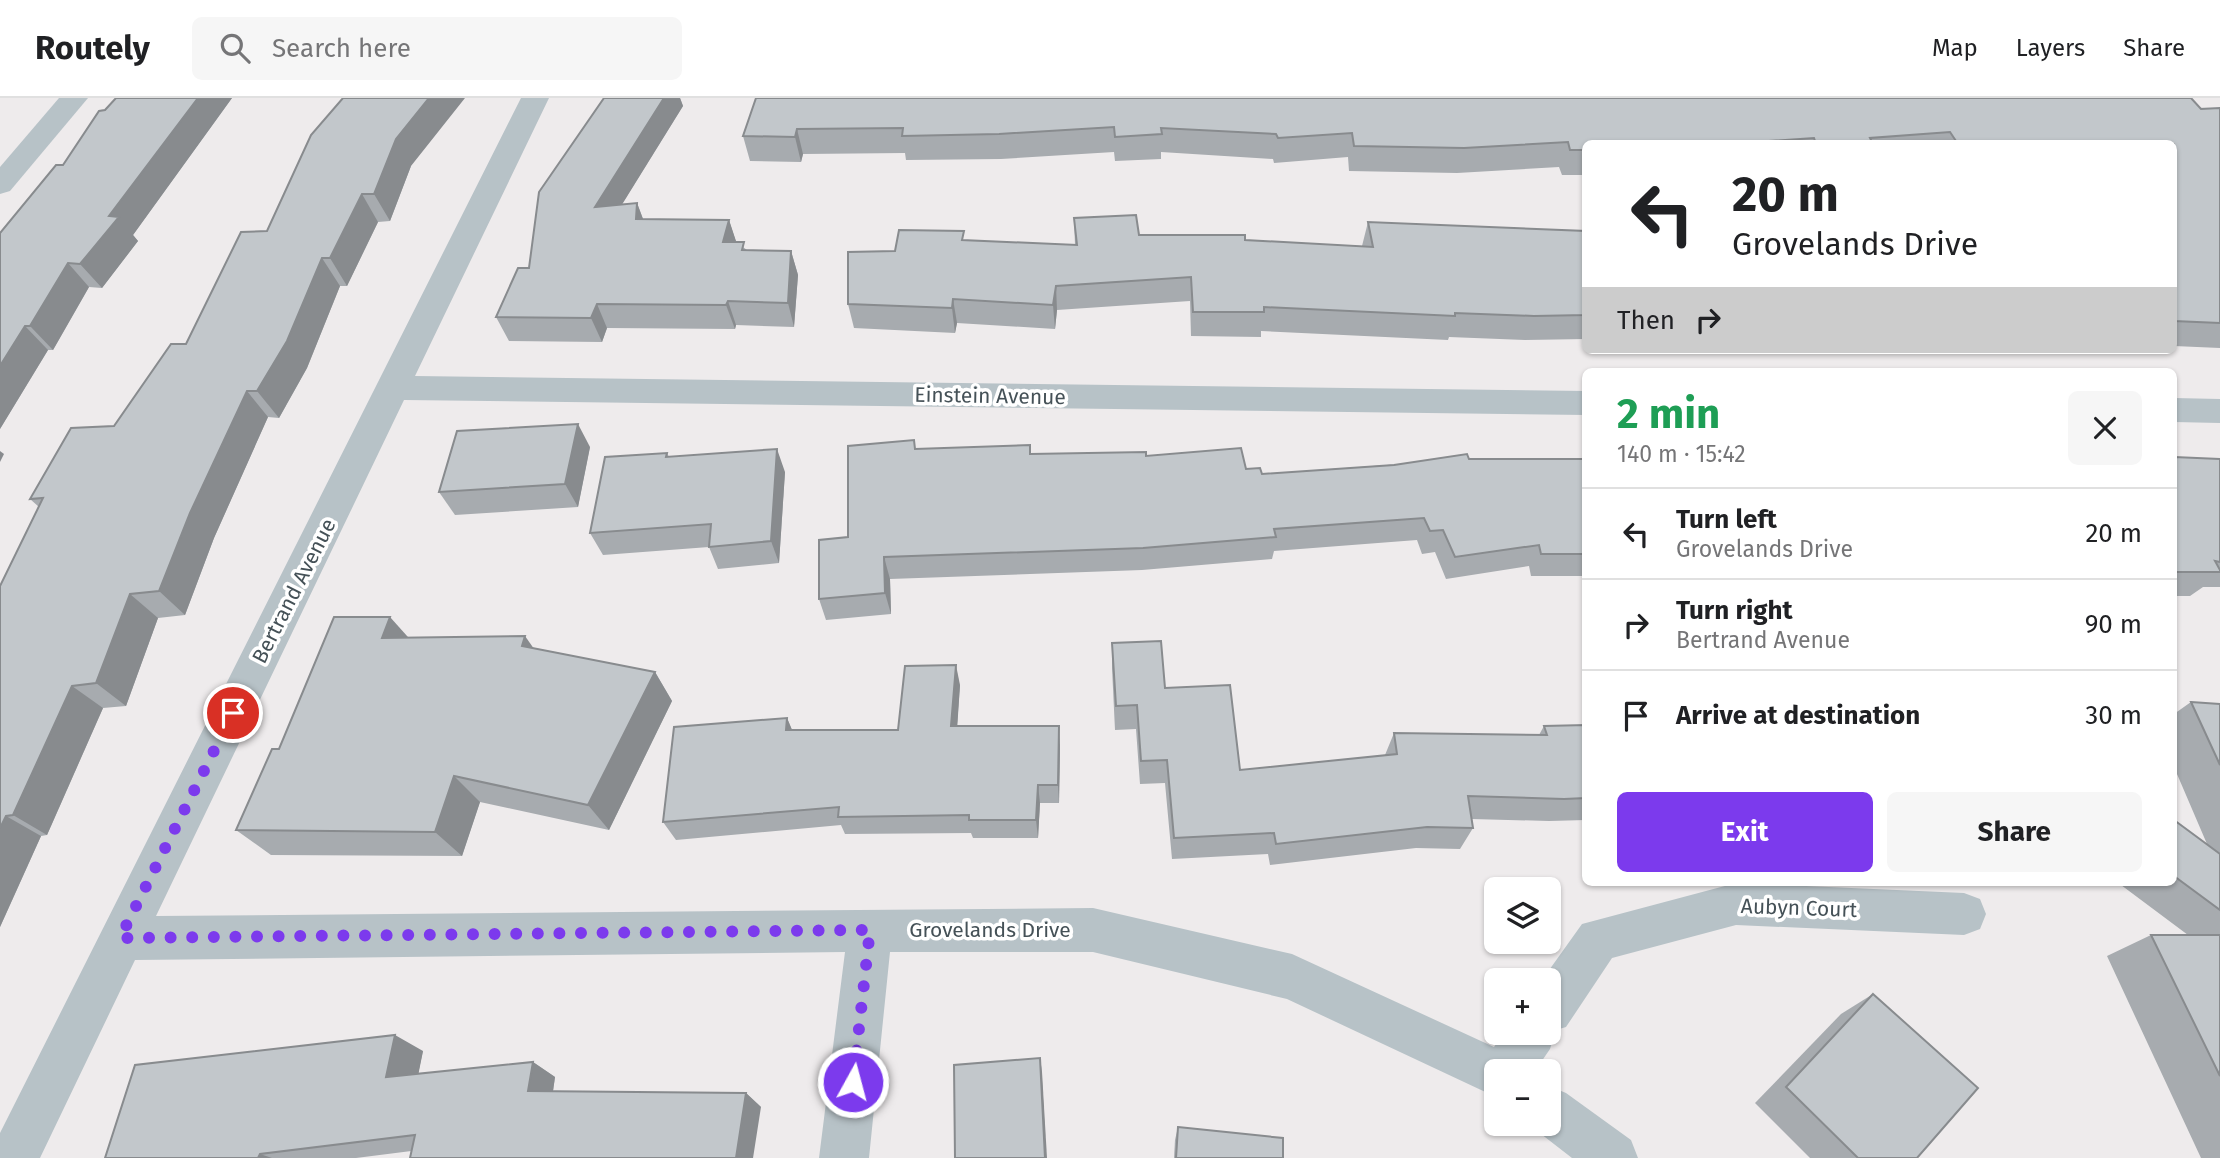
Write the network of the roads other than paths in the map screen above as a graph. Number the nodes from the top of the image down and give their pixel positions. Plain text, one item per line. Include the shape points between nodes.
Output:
1 (74, 98) edge
2 (535, 98) edge
3 (0, 185) edge
4 (395, 388) junction
5 (1582, 403) edge
6 (2177, 410) edge
7 (2220, 411) edge
8 (1964, 914) dead end
9 (870, 930) junction
10 (120, 938) junction
11 (1561, 993) edge
12 (1484, 1067) edge
13 (1561, 1119) edge
14 (15, 1158) edge
15 (844, 1158) edge
16 (1613, 1158) edge

1 - 3 street
2 - 4 street, Bertrand Avenue
4 - 5 street, Einstein Avenue
4 - 10 street, Bertrand Avenue
6 - 7 street
8 - 11 street, Aubyn Court via 1735,904 1598,940
9 - 10 street, Grovelands Drive
9 - 12 street, Grovelands Drive via 1107,933 1292,977
9 - 15 street
10 - 14 street, Bertrand Avenue
13 - 16 street

